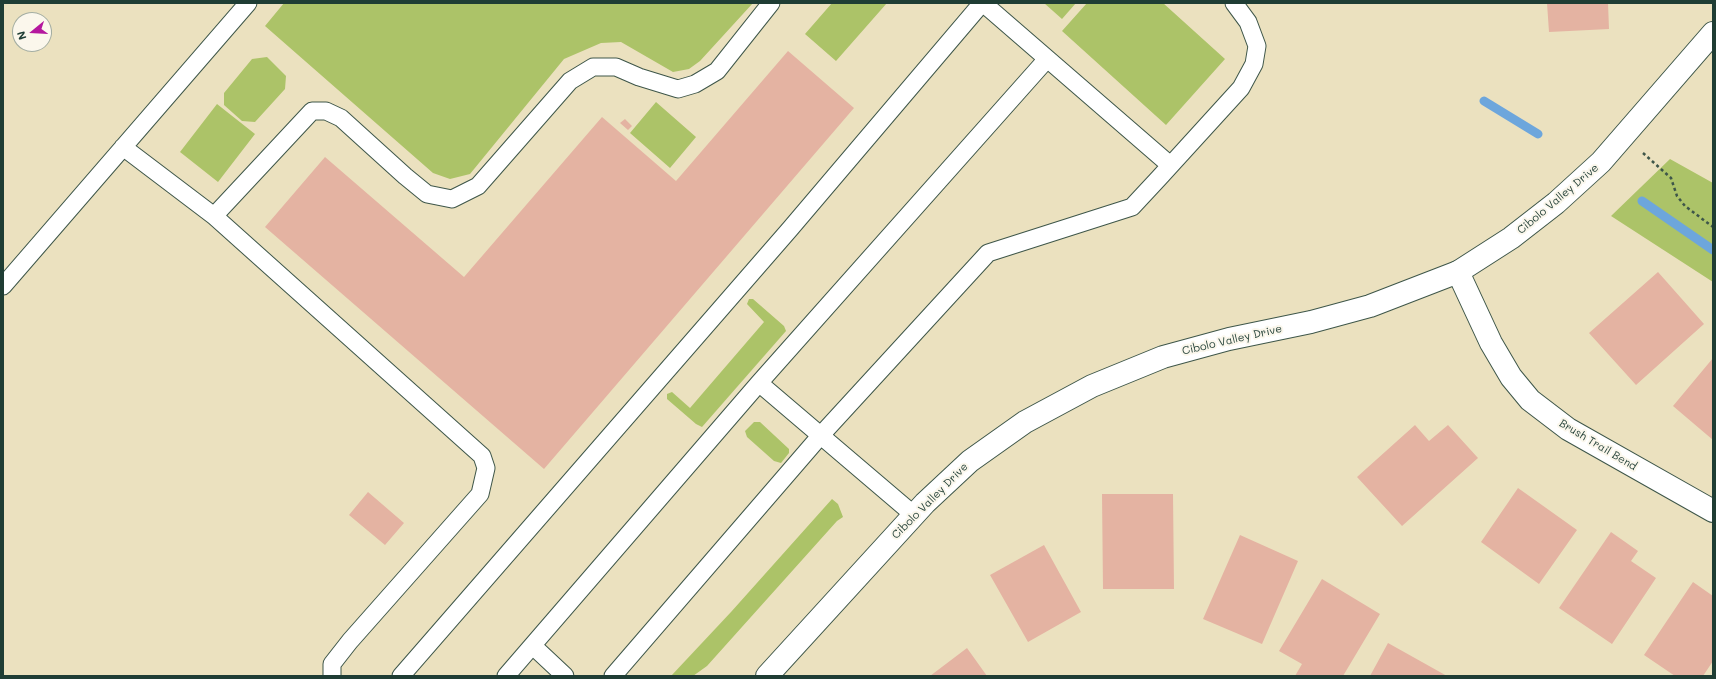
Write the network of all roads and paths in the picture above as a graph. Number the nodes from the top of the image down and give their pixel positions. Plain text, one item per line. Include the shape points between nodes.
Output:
1 (248, 3) edge
2 (772, 3) edge
3 (982, 3) edge
4 (1234, 3) edge
5 (1713, 33) edge
6 (1047, 59) junction
7 (1624, 136) junction
8 (123, 147) junction
9 (1170, 165) junction
10 (214, 216) junction
11 (1713, 227) edge
12 (1458, 272) junction
13 (3, 286) edge
14 (759, 383) junction
15 (821, 435) junction
16 (1713, 511) edge
17 (914, 515) junction
18 (532, 646) junction
19 (332, 676) edge
20 (401, 676) edge
21 (506, 676) edge
22 (565, 676) edge
23 (613, 676) edge
24 (766, 676) edge

1 - 8 lane
2 - 10 lane via 717,71 695,84 678,89 616,67 592,67 570,81 478,186 452,199 427,194 341,118 326,111 312,112
3 - 6 lane
3 - 20 lane via 790,229
4 - 9 lane via 1248,22 1257,46 1254,64 1241,88
5 - 7 main road, Cibolo Valley Drive
6 - 9 lane
6 - 14 lane
7 - 11 path via 1671,178 1677,196 1685,206
7 - 12 main road, Cibolo Valley Drive via 1601,162 1556,203 1511,238
8 - 10 lane
8 - 13 lane
9 - 15 lane via 1132,207 988,253
10 - 19 lane via 482,456 486,468 480,494 350,641 332,664
12 - 16 main road, Brush Trail Bend via 1491,343 1511,377 1530,400 1568,429
12 - 17 main road, Cibolo Valley Drive via 1370,306 1178,353 1092,386 1025,422 970,461
14 - 15 lane
14 - 18 lane
15 - 17 lane
15 - 23 lane
17 - 24 main road, Cibolo Valley Drive
18 - 21 lane
18 - 22 lane

